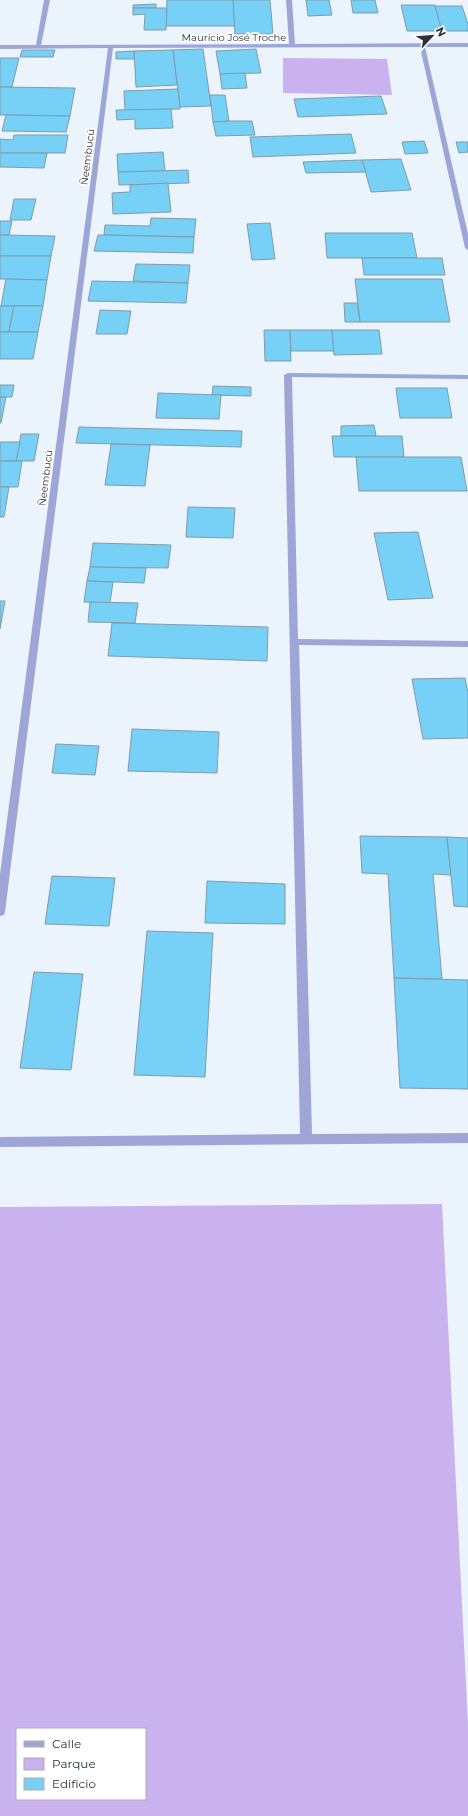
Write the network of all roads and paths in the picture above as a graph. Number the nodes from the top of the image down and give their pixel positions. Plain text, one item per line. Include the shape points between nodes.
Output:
1 (46, 0) edge
2 (289, 0) edge
3 (422, 45) junction
4 (468, 45) edge
5 (111, 46) junction
6 (292, 46) junction
7 (0, 47) edge
8 (38, 47) junction
9 (468, 248) edge
10 (468, 377) edge
11 (294, 642) junction
12 (468, 644) edge
13 (0, 912) edge
14 (468, 1138) edge
15 (306, 1139) junction
16 (0, 1142) edge

1 - 8 street
2 - 6 street
3 - 4 street, Mauricio José Troche
3 - 6 street, Mauricio José Troche
3 - 9 street
5 - 6 street, Mauricio José Troche
5 - 8 street, Mauricio José Troche
5 - 13 street, Ñeembucú
7 - 8 street, Mauricio José Troche
10 - 11 street via 288,375
11 - 12 street
11 - 15 street
14 - 15 street
15 - 16 street

